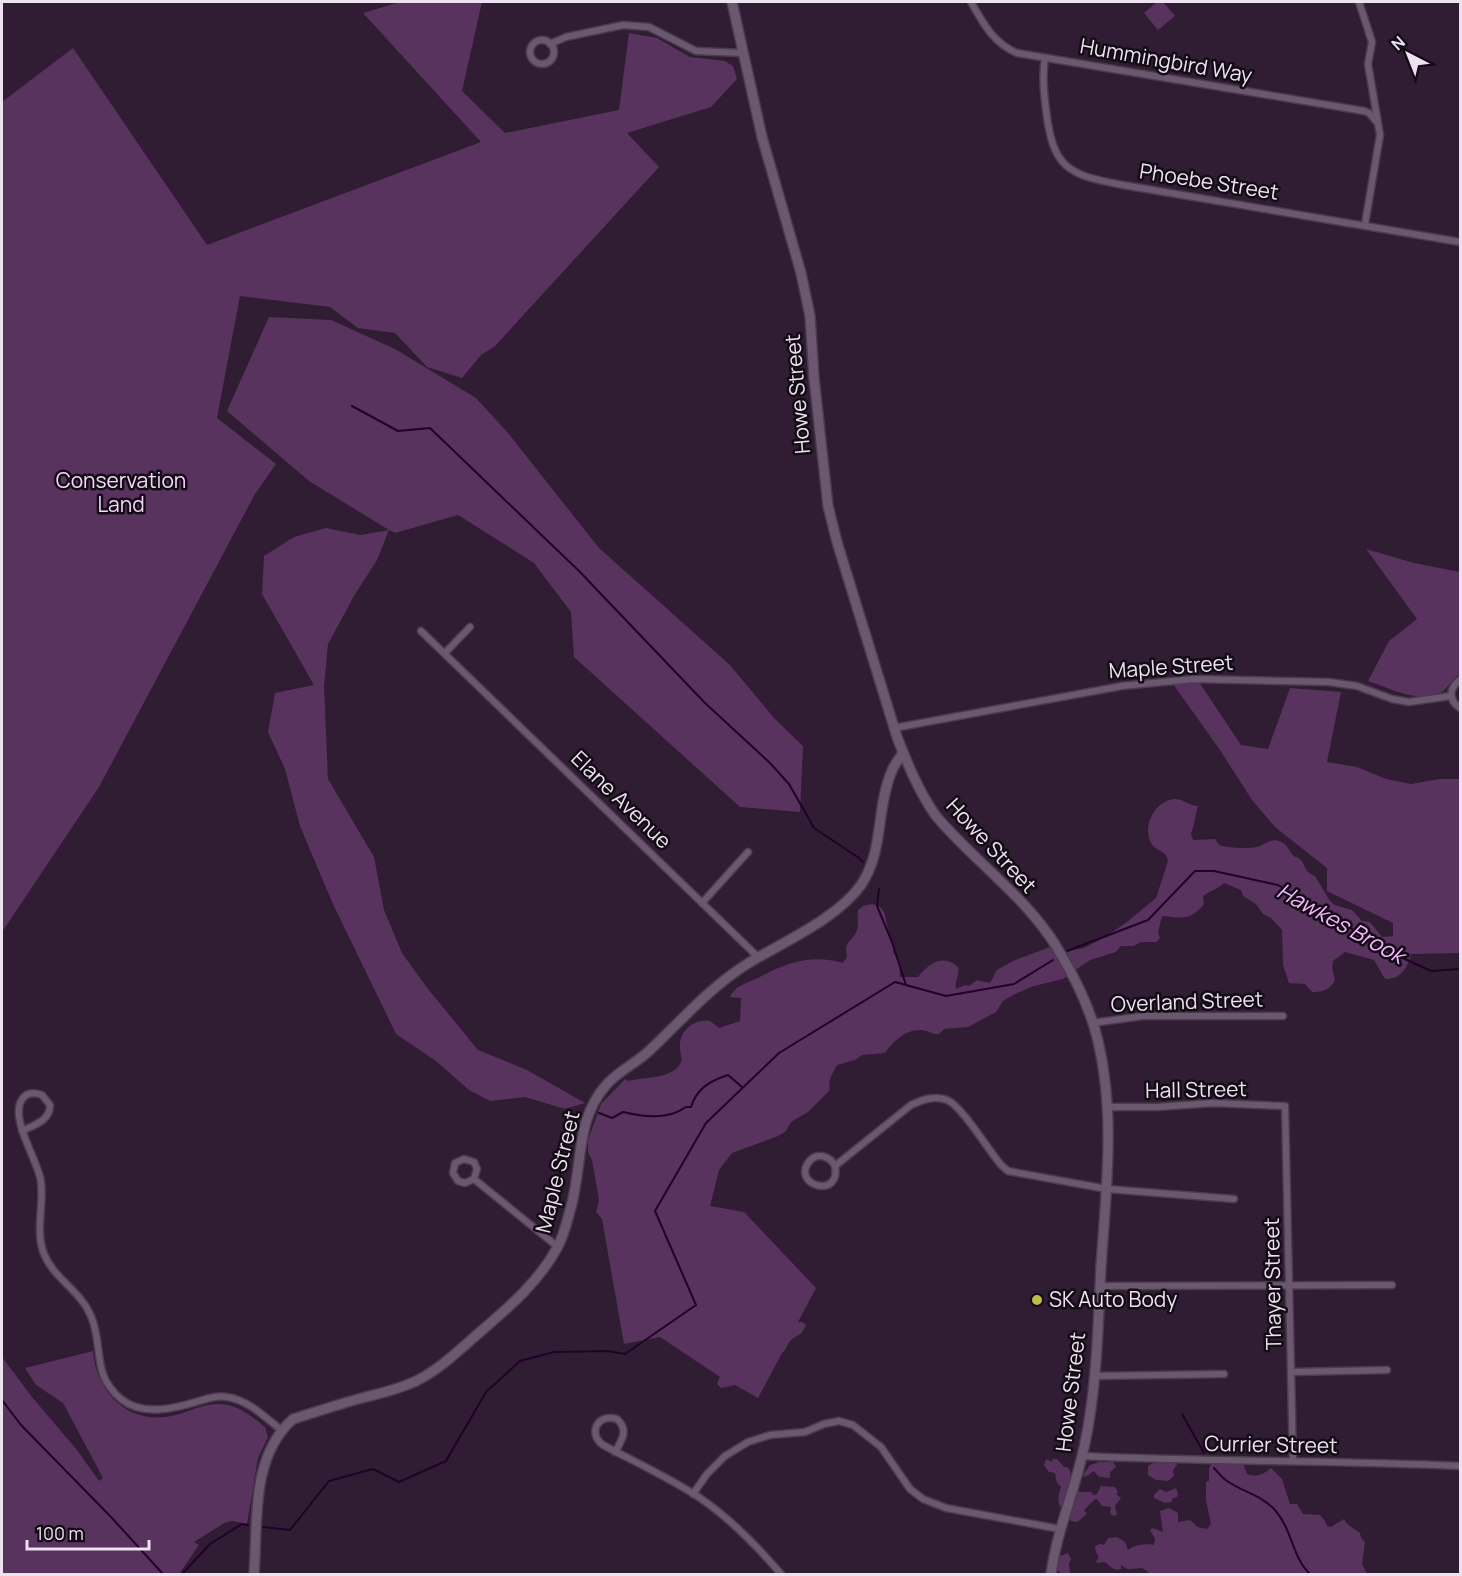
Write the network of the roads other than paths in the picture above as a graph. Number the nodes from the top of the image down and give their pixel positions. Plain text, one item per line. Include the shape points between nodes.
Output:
1 (732, 2) edge
2 (971, 2) edge
3 (1359, 2) edge
4 (550, 44) dead end
5 (742, 53) junction
6 (1045, 58) junction
7 (1376, 121) junction
8 (1365, 224) junction
9 (1461, 242) edge
10 (470, 627) dead end
11 (421, 631) dead end
12 (446, 653) junction
13 (1461, 680) edge
14 (1451, 696) junction
15 (1461, 708) edge
16 (894, 728) junction
17 (903, 753) junction
18 (748, 852) dead end
19 (702, 903) junction
20 (759, 958) junction
21 (1284, 1016) dead end
22 (1092, 1023) junction
23 (1285, 1106) joint
24 (1107, 1107) junction
25 (22, 1131) junction
26 (835, 1166) junction
27 (474, 1179) junction
28 (1107, 1189) junction
29 (1234, 1198) dead end
30 (558, 1247) junction
31 (1289, 1285) junction
32 (1392, 1285) dead end
33 (1100, 1286) junction
34 (1387, 1370) dead end
35 (1291, 1372) junction
36 (1224, 1374) dead end
37 (1093, 1376) junction
38 (281, 1430) junction
39 (615, 1452) junction
40 (1082, 1456) junction
41 (1293, 1461) junction
42 (1461, 1466) edge
43 (693, 1494) junction
44 (1060, 1529) junction
45 (254, 1575) edge
46 (781, 1575) edge
47 (1051, 1575) edge

1 - 5 street, Howe Street
2 - 6 street, Hummingbird Way via 991,35 1002,45 1017,53
3 - 7 street via 1372,42 1368,64
4 - 5 street via 623,26 649,27 696,51
5 - 16 street, Howe Street via 810,316 828,506
6 - 7 street, Hummingbird Way via 1364,111
6 - 8 street, Phoebe Street via 1049,131 1062,163 1078,174
7 - 8 street via 1380,135
8 - 9 street, Phoebe Street
10 - 12 street
11 - 12 street, Elane Avenue
12 - 19 street, Elane Avenue
13 - 14 street via 1453,686
14 - 15 street
14 - 16 street, Maple Street via 1409,702 1329,682 1194,679 1122,686
16 - 17 street, Howe Street
17 - 20 street, Maple Street via 891,772 878,845 861,885 824,918
17 - 22 street, Howe Street via 936,816 1026,909 1054,944 1077,984
18 - 19 street
19 - 20 street, Elane Avenue
20 - 30 street, Maple Street via 716,986 642,1056 616,1075 600,1094 584,1124 576,1189
21 - 22 street, Overland Street via 1143,1016
22 - 24 street, Howe Street
23 - 24 street, Hall Street via 1212,1103
23 - 31 street, Thayer Street
24 - 28 street, Howe Street
25 - 25 street via 21,1101 30,1094 42,1095 49,1102 49,1114
25 - 38 street via 41,1180 40,1230 44,1252 90,1312 101,1372 112,1390 128,1404 149,1410 227,1397 255,1409
26 - 26 street via 829,1159 815,1157 808,1164 807,1178 814,1185 829,1184 835,1176
26 - 28 street via 911,1105 939,1098 950,1101 1008,1171
27 - 27 street via 477,1169 472,1161 462,1159 455,1163 453,1173 458,1181
27 - 30 street
28 - 29 street
28 - 33 street, Howe Street
30 - 38 street, Maple Street via 541,1274 495,1320 418,1380 293,1419
31 - 32 street
31 - 33 street
31 - 35 street, Thayer Street
33 - 37 street, Howe Street
34 - 35 street
35 - 41 street, Thayer Street
36 - 37 street
37 - 40 street, Howe Street
38 - 45 street via 270,1452 257,1505
39 - 39 street via 595,1436 597,1424 604,1418 616,1419 623,1426
39 - 43 street
40 - 41 street, Currier Street
40 - 44 street, Howe Street
41 - 42 street, Currier Street
43 - 44 street via 735,1449 758,1438 805,1432 839,1421 853,1425 877,1443 910,1489 930,1503
43 - 46 street via 744,1534
44 - 47 street, Howe Street

